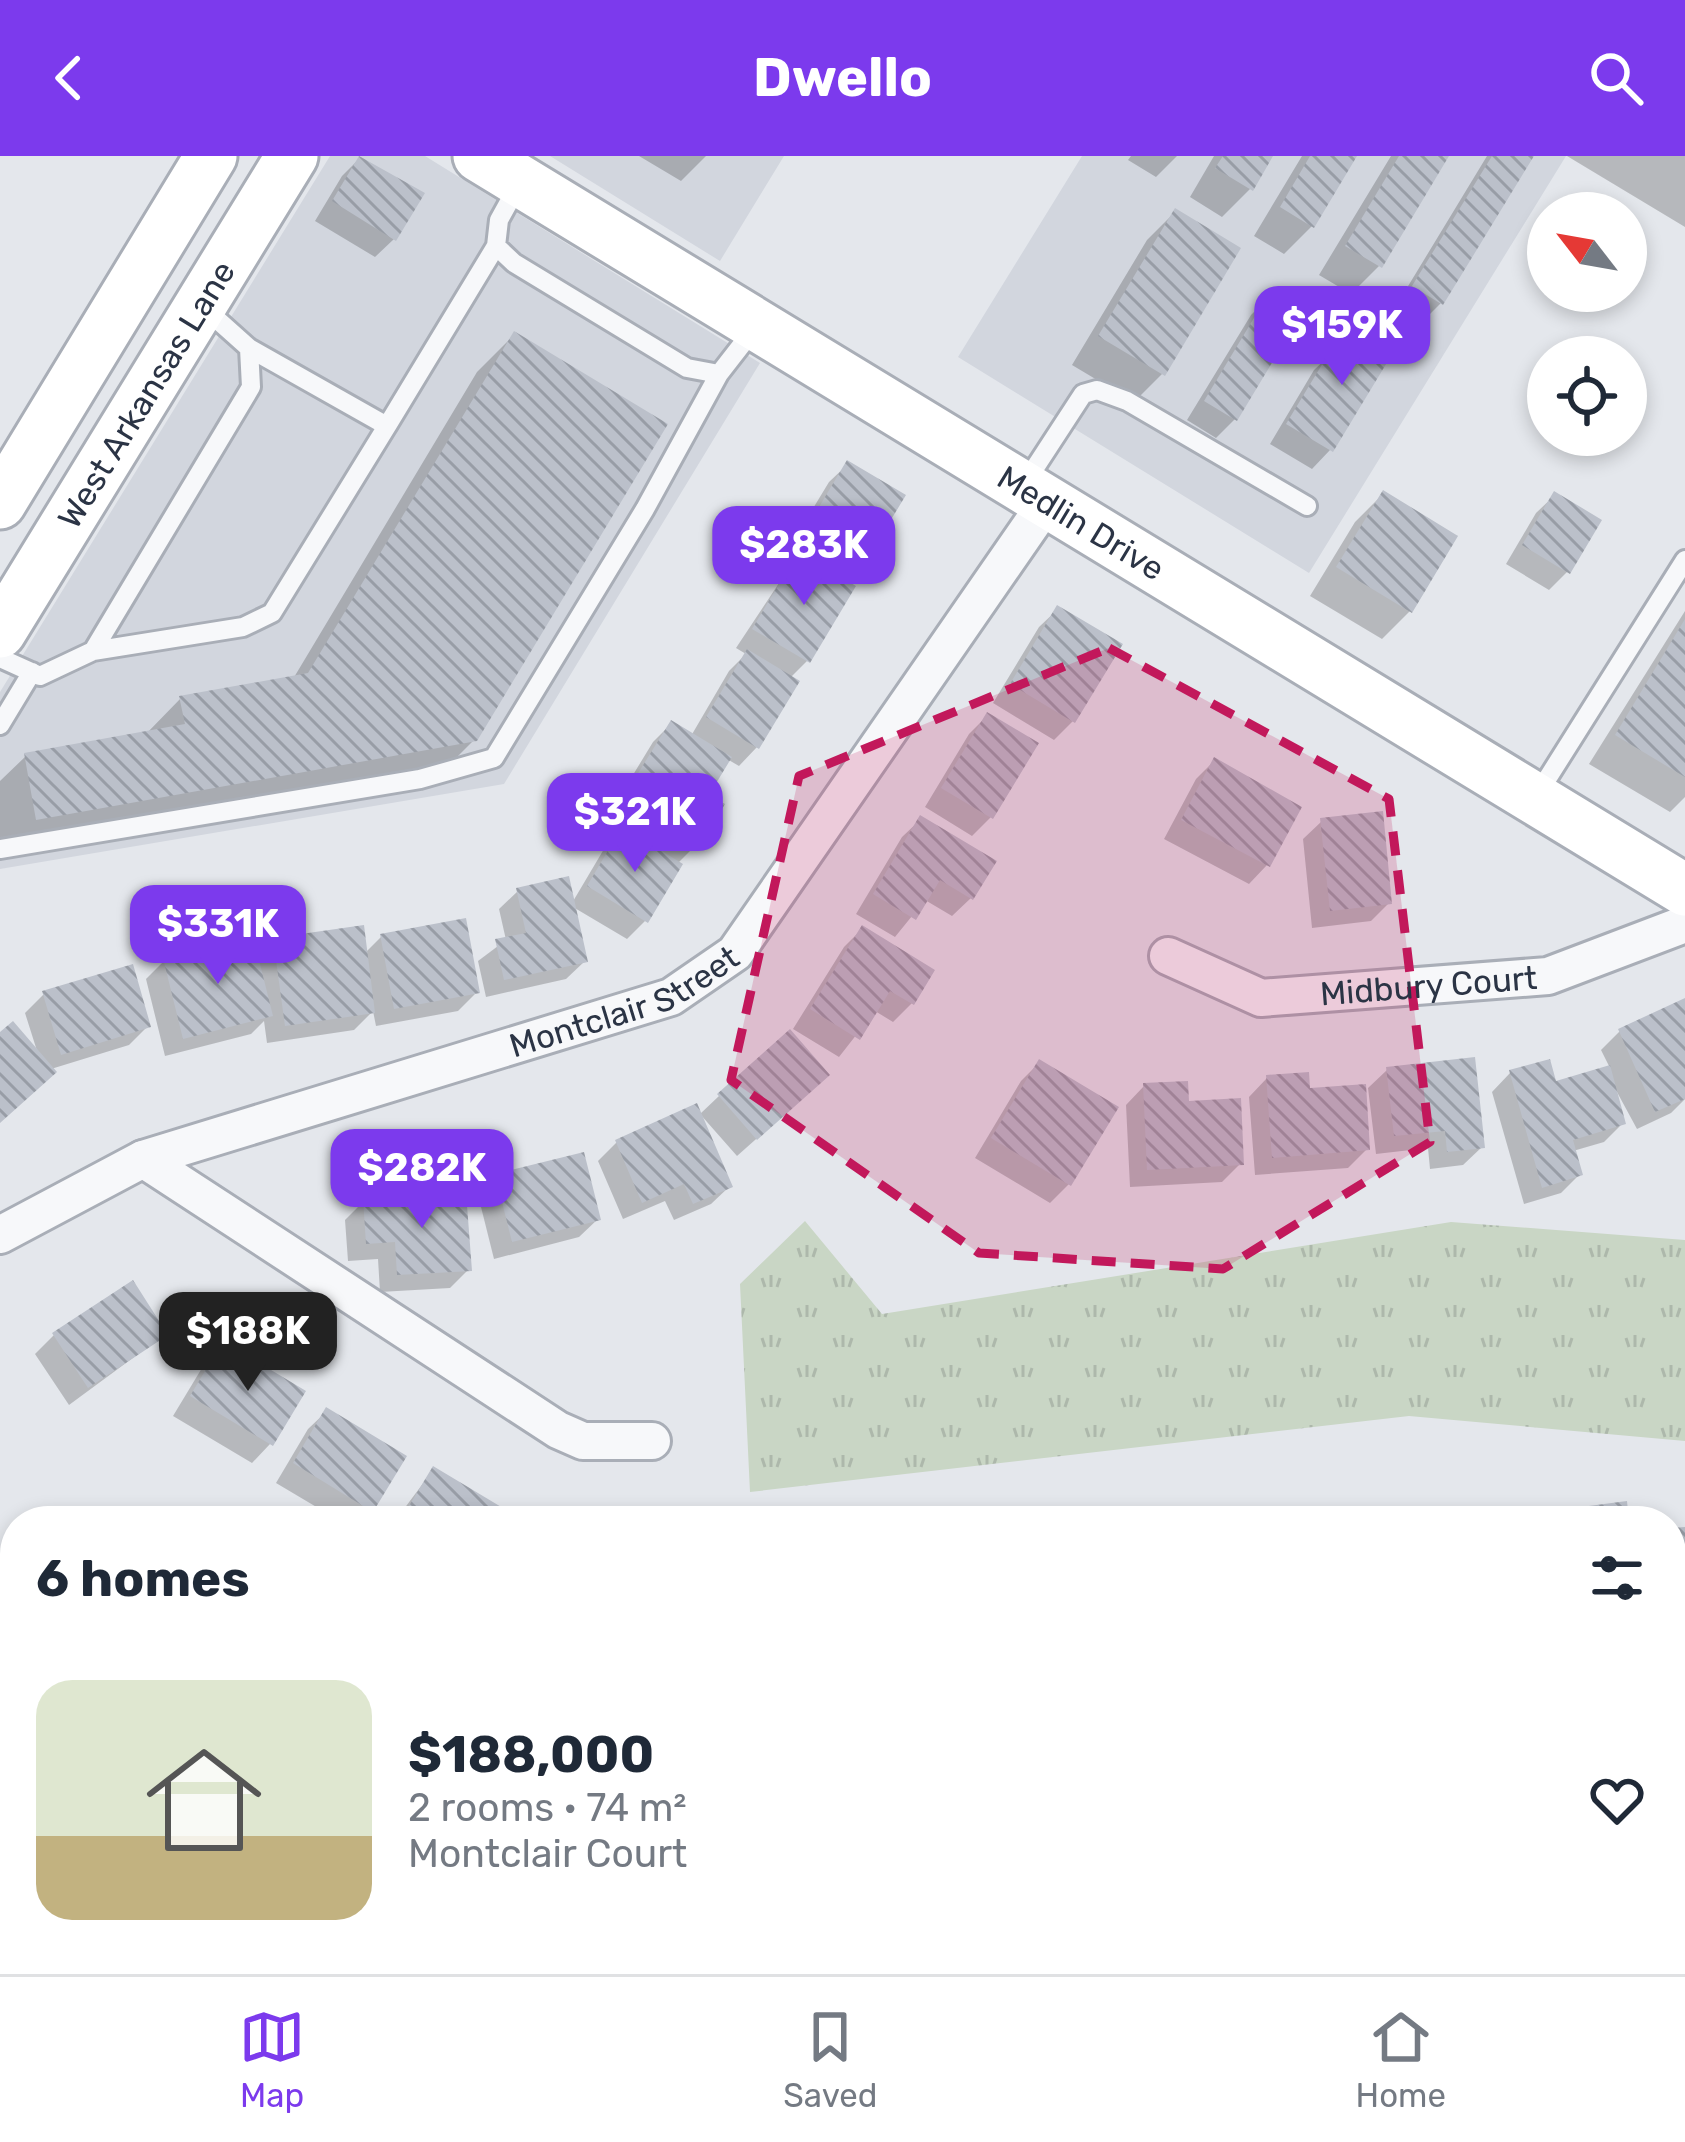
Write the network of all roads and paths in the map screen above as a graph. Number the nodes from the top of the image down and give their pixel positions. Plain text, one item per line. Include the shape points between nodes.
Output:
1 (292, 156) edge
2 (196, 164) edge
3 (500, 169) edge
4 (496, 246) junction
5 (200, 305) junction
6 (757, 325) junction
7 (249, 348) junction
8 (719, 374) junction
9 (387, 426) junction
10 (1035, 494) junction
11 (0, 503) edge
12 (1307, 506) dead end
13 (1685, 560) edge
14 (0, 632) edge
15 (93, 651) junction
16 (0, 658) edge
17 (32, 672) junction
18 (0, 725) edge
19 (1535, 799) junction
20 (0, 849) edge
21 (1682, 891) edge
22 (1168, 956) dead end
23 (143, 1159) junction
24 (0, 1235) edge
25 (652, 1441) dead end

1 - 5 street, West Arkansas Lane
2 - 11 street, West Arkansas Lane
3 - 4 lane
3 - 6 street, Medlin Drive
4 - 8 lane via 687,368
4 - 9 lane
5 - 7 lane
5 - 14 street, West Arkansas Lane
6 - 8 lane
6 - 10 street, Medlin Drive
7 - 9 lane
7 - 15 lane via 250,387
8 - 20 lane via 494,758 420,779
9 - 15 lane via 272,614 243,627
10 - 12 lane via 1083,394 1097,390
10 - 19 street, Medlin Drive
10 - 23 street, Montclair Street via 736,953 671,997
13 - 19 lane
15 - 17 lane via 40,676
16 - 17 lane
17 - 18 lane
19 - 21 street, Medlin Drive
21 - 22 street, Midbury Court via 1642,935 1548,976 1261,998
23 - 24 street, Montclair Street
23 - 25 street via 558,1430 583,1441

